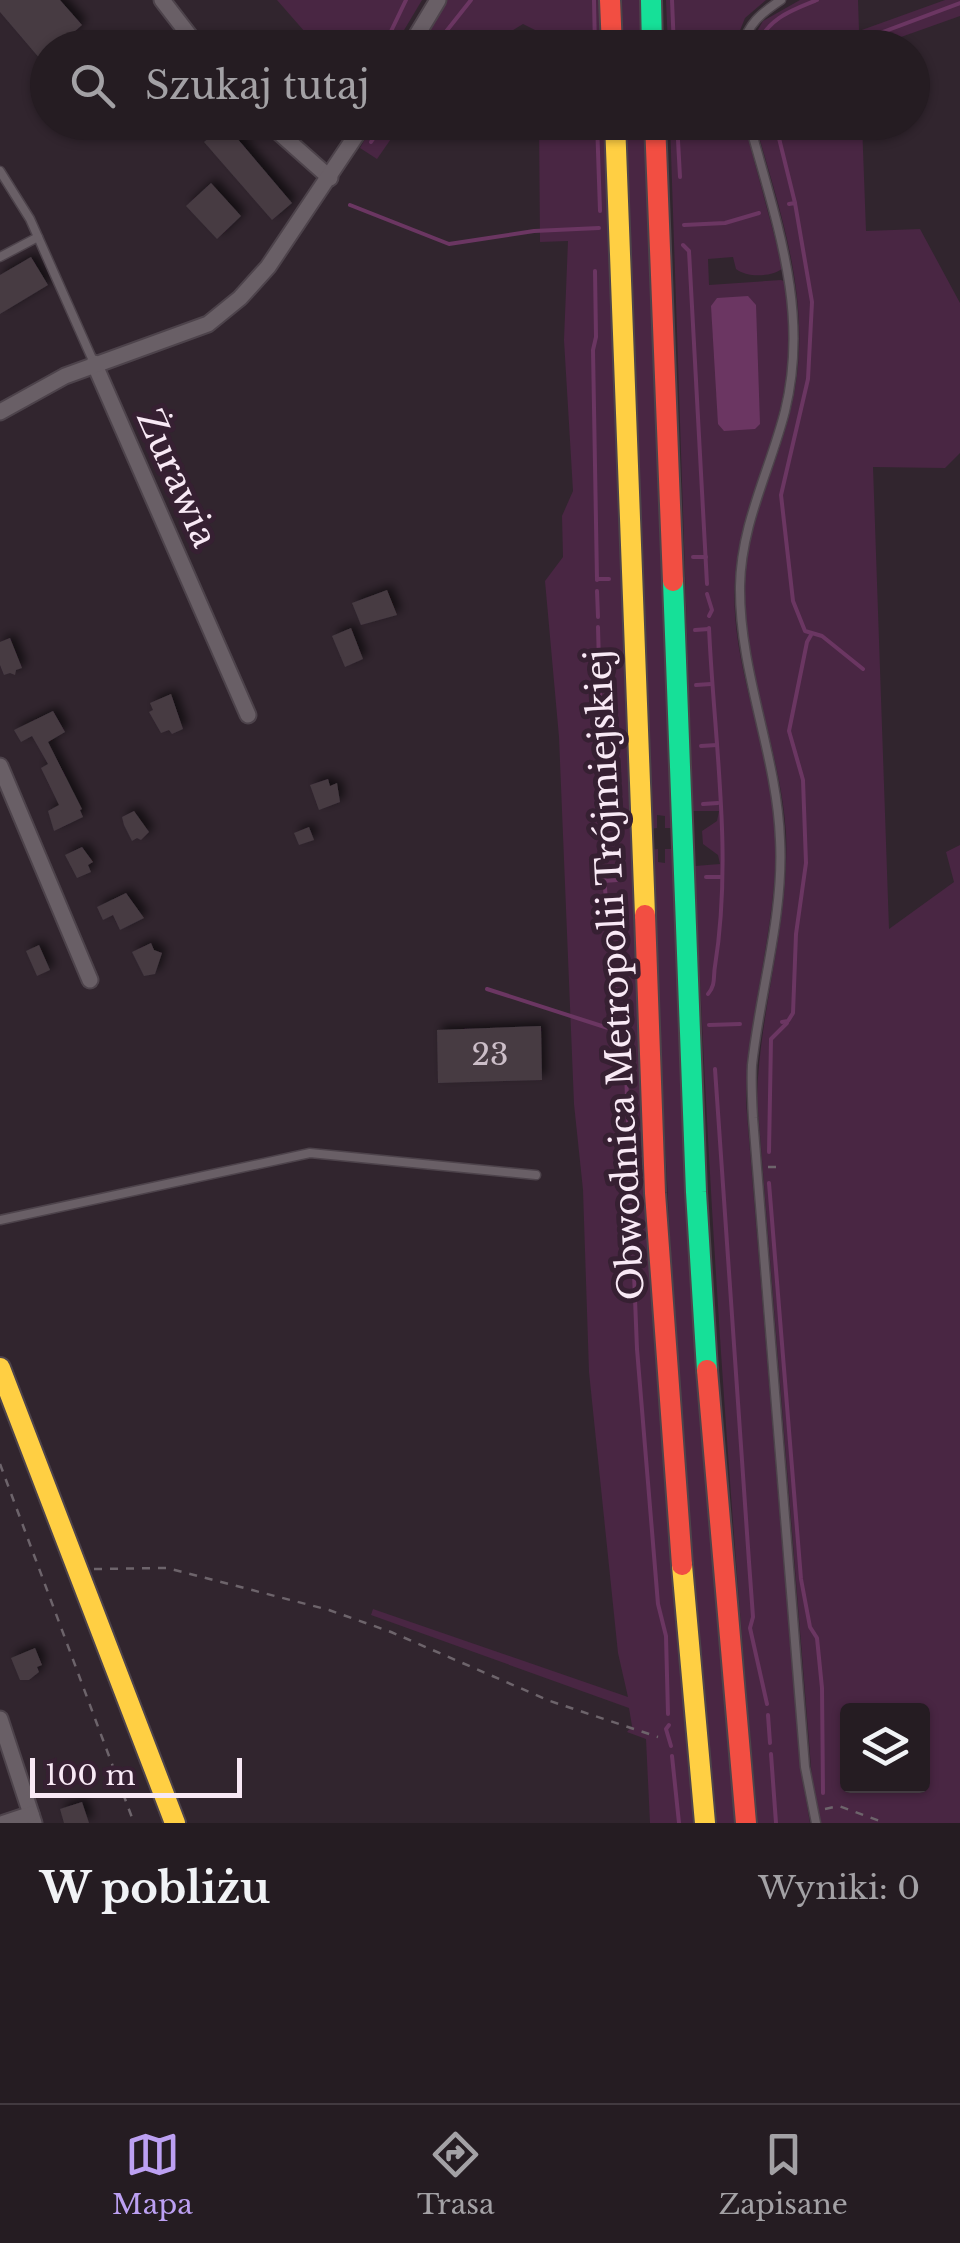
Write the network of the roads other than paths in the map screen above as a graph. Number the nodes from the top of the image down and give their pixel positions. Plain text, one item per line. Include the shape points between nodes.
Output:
1 (162, 0) edge
2 (438, 0) edge
3 (610, 0) edge
4 (650, 0) edge
5 (781, 0) edge
6 (186, 30) edge
7 (420, 30) edge
8 (611, 30) edge
9 (651, 30) edge
10 (747, 30) edge
11 (287, 140) edge
12 (354, 140) edge
13 (616, 140) edge
14 (656, 140) edge
15 (754, 140) edge
16 (0, 171) edge
17 (330, 178) junction
18 (38, 237) junction
19 (0, 257) edge
20 (94, 364) junction
21 (0, 412) edge
22 (248, 714) dead end
23 (0, 766) edge
24 (90, 980) dead end
25 (536, 1174) dead end
26 (0, 1220) edge
27 (0, 1368) edge
28 (0, 1719) edge
29 (32, 1818) edge
30 (4, 1823) edge
31 (175, 1823) edge
32 (705, 1823) edge
33 (746, 1823) edge
34 (816, 1823) edge

1 - 6 street
2 - 7 street
3 - 8 main road
4 - 9 main road
5 - 10 lane
11 - 17 street
12 - 17 street
13 - 32 main road, Obwodnica Metropolii Trójmiejskiej via 663,1320
14 - 33 main road, Obwodnica Metropolii Trójmiejskiej via 696,1192
15 - 34 lane via 791,275 794,317 786,408 752,507 740,583 746,660 780,829 777,898 752,1068 753,1118 804,1748
16 - 18 lane
17 - 20 street via 268,267 208,324
18 - 19 lane
18 - 20 lane
20 - 21 street
20 - 22 street, Żurawia
23 - 24 street
25 - 26 lane via 310,1153
27 - 31 main road
28 - 29 street
29 - 30 street

